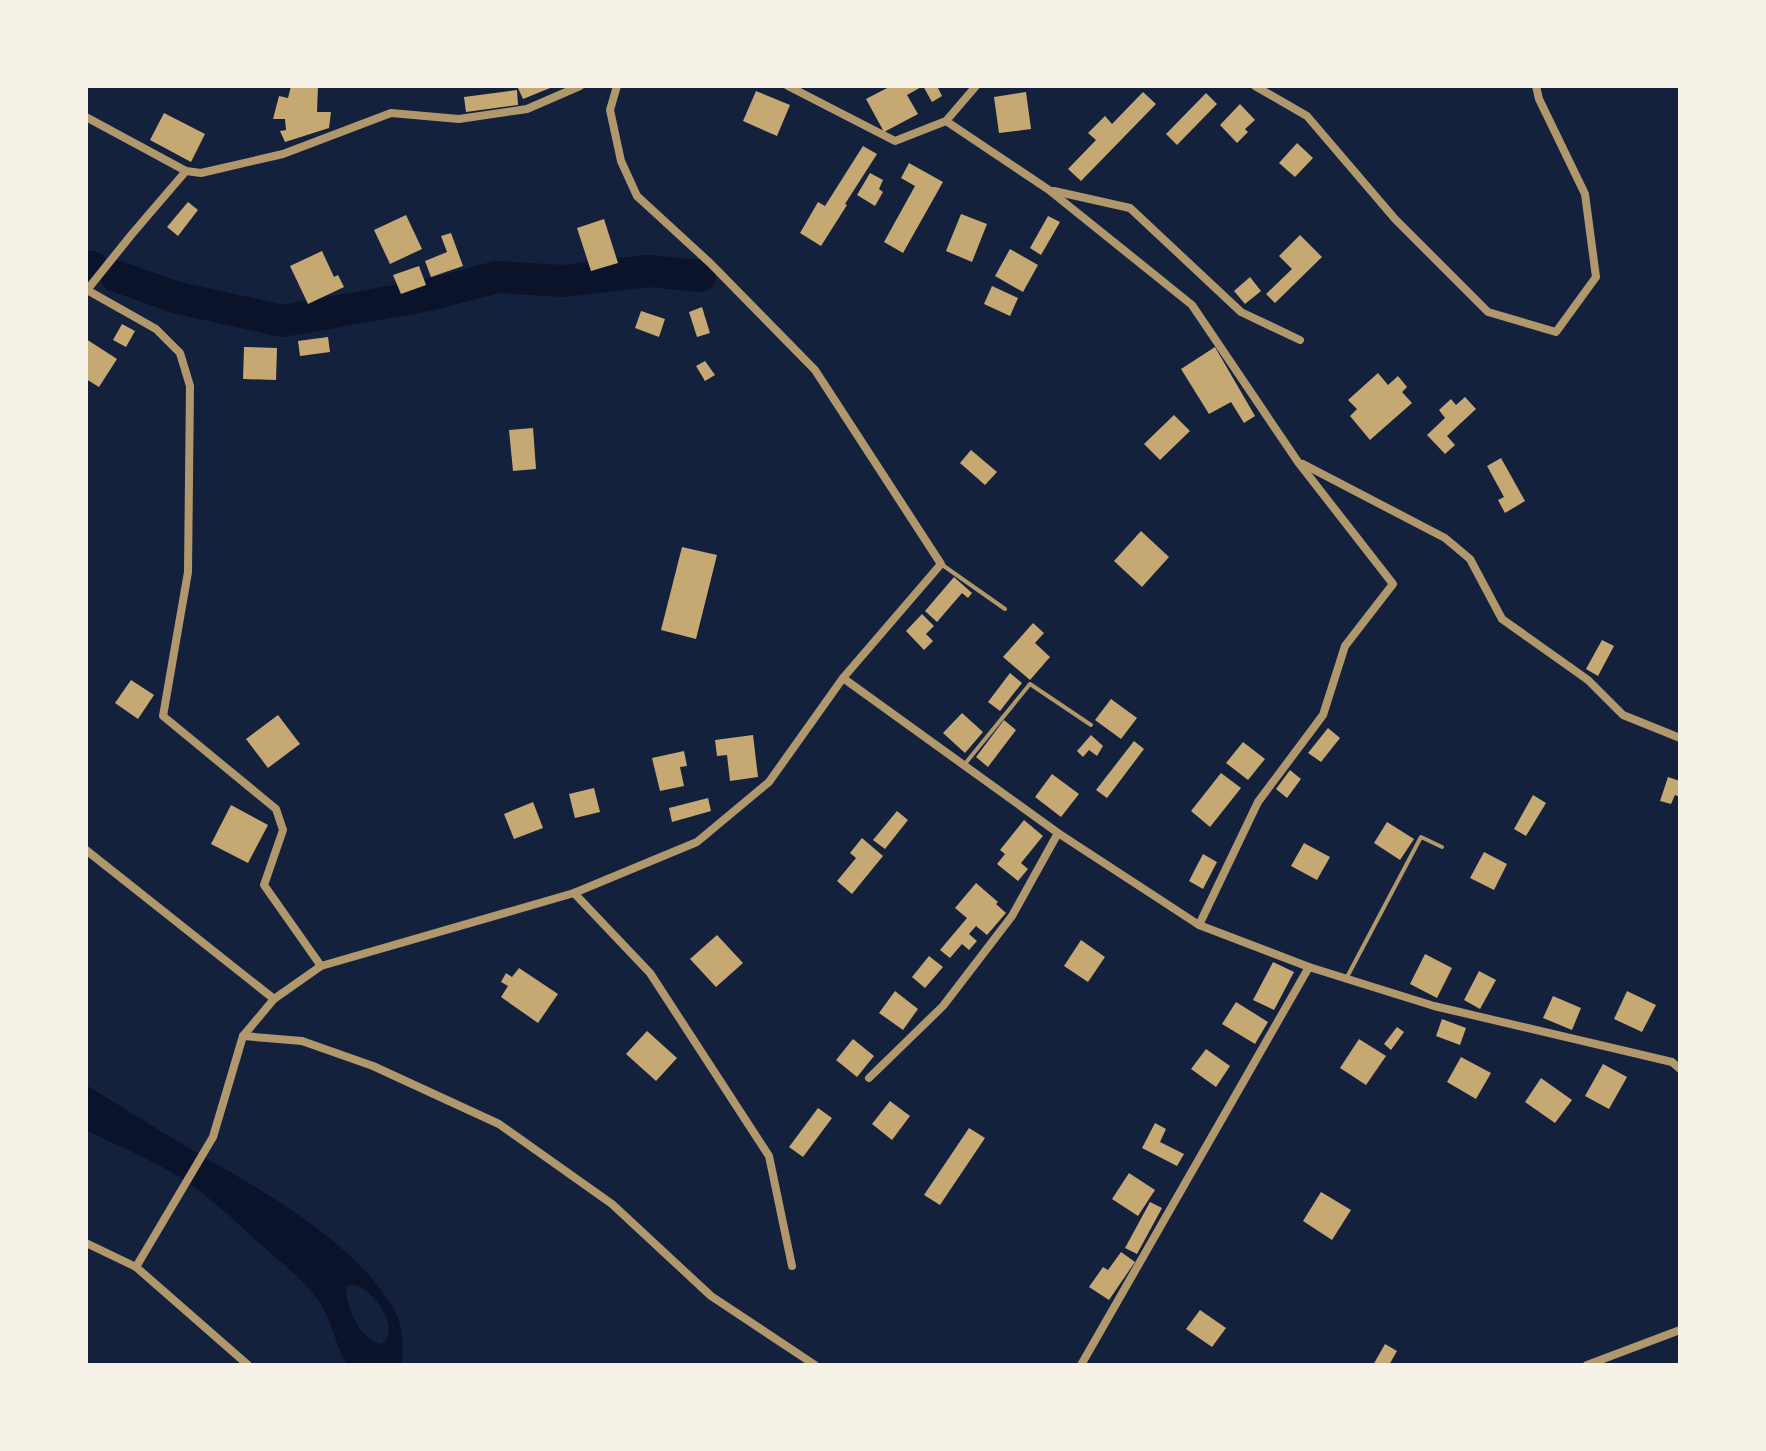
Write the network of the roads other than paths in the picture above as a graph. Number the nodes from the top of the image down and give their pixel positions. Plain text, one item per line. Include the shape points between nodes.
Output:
1 (580, 86) edge
2 (617, 86) edge
3 (788, 86) edge
4 (976, 86) edge
5 (1255, 86) edge
6 (1536, 86) edge
7 (86, 117) edge
8 (946, 121) junction
9 (186, 171) junction
10 (1049, 190) junction
11 (87, 290) edge
12 (1300, 340) dead end
13 (1298, 462) junction
14 (941, 564) junction
15 (1005, 609) dead end
16 (843, 678) junction
17 (1091, 725) dead end
18 (1680, 738) edge
19 (964, 765) junction
20 (1058, 833) junction
21 (1442, 847) dead end
22 (86, 850) edge
23 (574, 893) junction
24 (1199, 925) junction
25 (321, 966) junction
26 (1309, 967) junction
27 (1346, 979) junction
28 (274, 999) junction
29 (243, 1036) junction
30 (1680, 1069) edge
31 (869, 1078) dead end
32 (86, 1243) edge
33 (792, 1266) dead end
34 (136, 1267) junction
35 (1680, 1330) edge
36 (248, 1365) edge
37 (815, 1365) edge
38 (1081, 1365) edge
39 (1587, 1365) edge

1 - 9 street via 527,109 459,119 391,113 283,154 201,173
2 - 14 street via 610,110 621,161 637,196 815,370
3 - 8 street via 895,141
4 - 8 street
5 - 6 street via 1307,116 1395,219 1488,312 1556,332 1596,277 1585,194
7 - 9 street
8 - 10 street
9 - 11 street
10 - 12 street via 1130,208 1241,312
10 - 13 street via 1192,305
11 - 25 street via 156,329 180,353 190,386 188,572 163,716 276,809 283,830 264,885
13 - 18 street via 1445,538 1470,559 1502,619 1588,680 1623,715
13 - 24 street via 1393,584 1345,646 1323,715 1258,802
14 - 15 lane
14 - 16 street
16 - 19 street
16 - 23 street via 769,782 697,842
17 - 19 lane via 1030,684
19 - 20 street
20 - 24 street
20 - 31 street via 1012,916 952,995
21 - 27 lane via 1421,837
22 - 28 street
23 - 25 street
23 - 33 street via 650,973 769,1156
24 - 26 street
25 - 28 street
26 - 27 street
26 - 38 street
27 - 30 street via 1434,1006 1672,1062
28 - 29 street
29 - 34 street via 213,1137
29 - 37 street via 302,1041 373,1066 499,1124 612,1204 711,1296
32 - 34 street
34 - 36 street
35 - 39 street

